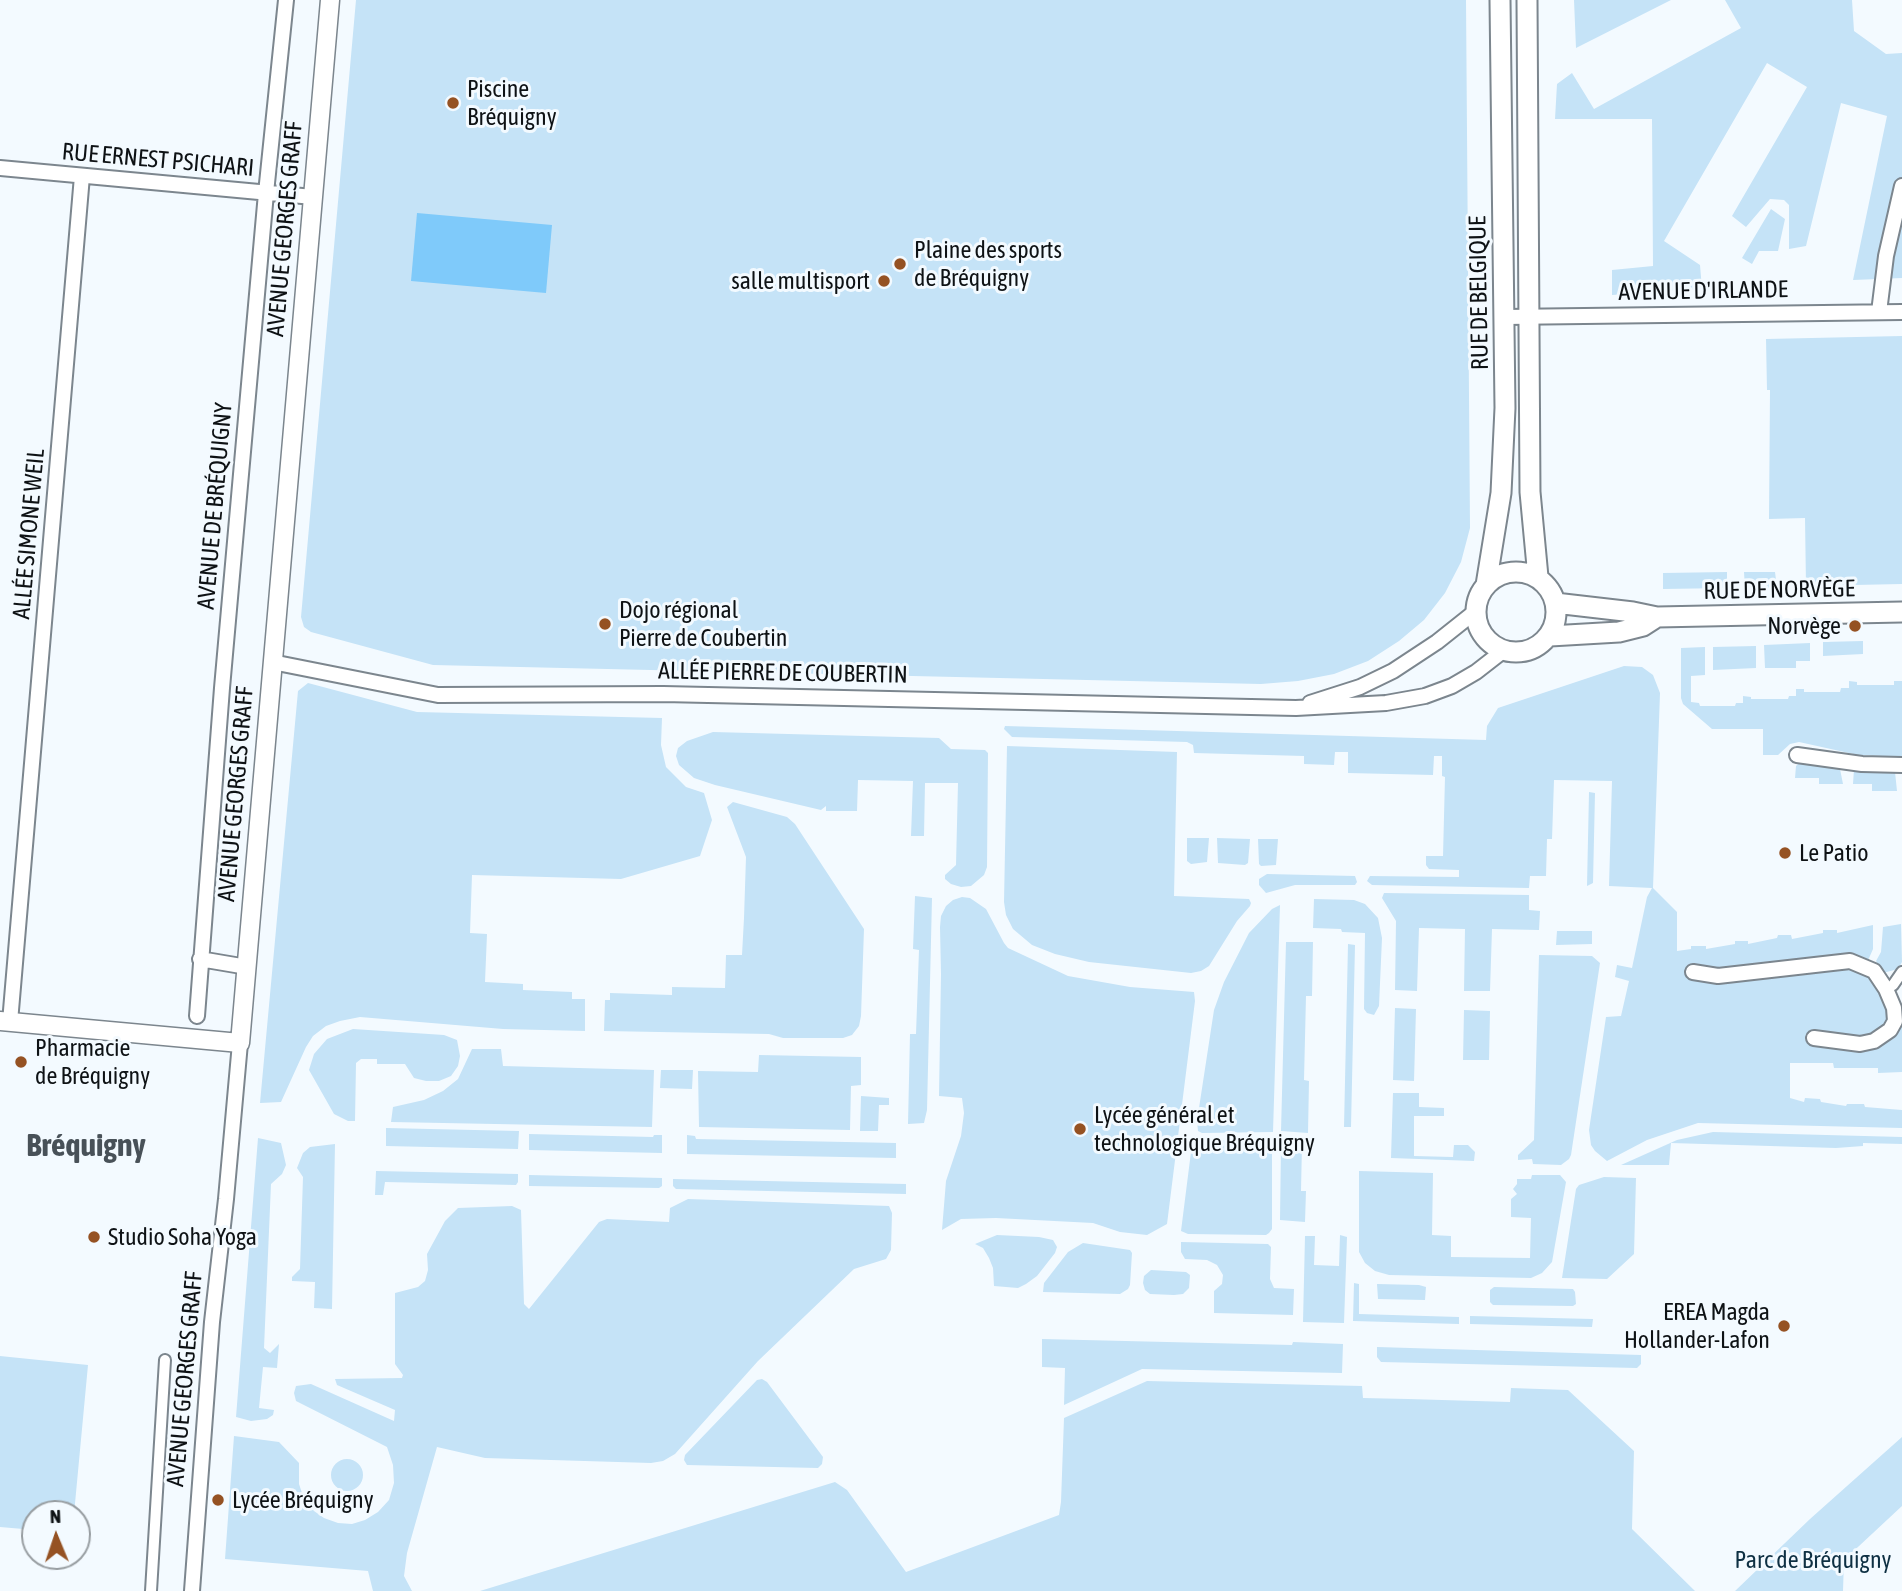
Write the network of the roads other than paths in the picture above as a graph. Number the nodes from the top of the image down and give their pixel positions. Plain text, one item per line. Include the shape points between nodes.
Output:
1 (286, 0) edge
2 (330, 0) edge
3 (1500, 0) edge
4 (1527, 0) edge
5 (0, 168) edge
6 (82, 176) junction
7 (1902, 186) edge
8 (265, 193) junction
9 (313, 197) junction
10 (1880, 312) junction
11 (1902, 312) edge
12 (1530, 316) junction
13 (1505, 317) junction
14 (1538, 577) junction
15 (1486, 585) junction
16 (1555, 603) junction
17 (1476, 611) junction
18 (1902, 612) edge
19 (1657, 617) junction
20 (1550, 636) junction
21 (1503, 651) junction
22 (272, 662) junction
23 (1296, 708) junction
24 (1797, 755) dead end
25 (1902, 765) edge
26 (200, 960) junction
27 (247, 967) junction
28 (1693, 972) dead end
29 (1902, 972) edge
30 (1886, 989) junction
31 (197, 1016) dead end
32 (5, 1022) edge
33 (1898, 1022) edge
34 (1814, 1038) dead end
35 (240, 1043) junction
36 (165, 1360) dead end
37 (151, 1591) edge
38 (192, 1591) edge

1 - 8 street, AVENUE DE BRÉQUIGNY
2 - 9 street, AVENUE GEORGES GRAFF
3 - 13 main road, RUE DE BELGIQUE
4 - 12 main road, RUE DE BELGIQUE
5 - 6 street, RUE ERNEST PSICHARI
6 - 8 street, RUE ERNEST PSICHARI
6 - 32 street, ALLÉE SIMONE WEIL
7 - 10 street via 1886,256
8 - 9 street, RUE ERNEST PSICHARI
8 - 26 street, AVENUE DE BRÉQUIGNY
9 - 22 street, AVENUE GEORGES GRAFF
10 - 11 street, AVENUE D'IRLANDE
10 - 12 street, AVENUE D'IRLANDE
12 - 13 street, AVENUE D'IRLANDE
12 - 14 main road, RUE DE BELGIQUE via 1530,492
13 - 15 main road, RUE DE BELGIQUE via 1502,481
14 - 15 main road via 1520,571 1499,575
14 - 16 main road
15 - 17 main road
16 - 19 main road, RUE DE NORVÈGE
16 - 20 main road via 1556,620
17 - 21 main road via 1488,642
17 - 23 street, ALLÉE PIERRE DE COUBERTIN via 1393,671
18 - 19 main road, RUE DE NORVÈGE
19 - 20 main road, RUE DE NORVÈGE via 1619,632
20 - 21 main road via 1537,648
21 - 23 street, ALLÉE PIERRE DE COUBERTIN via 1476,673 1425,696
22 - 23 street, ALLÉE PIERRE DE COUBERTIN via 438,695 663,694
22 - 27 street, AVENUE GEORGES GRAFF
24 - 25 street
26 - 27 street
26 - 31 street, AVENUE DE BRÉQUIGNY
27 - 35 street, AVENUE GEORGES GRAFF
28 - 30 street via 1718,976 1850,961 1874,971
29 - 30 street
30 - 33 street
32 - 35 street
33 - 34 street via 1874,1041 1860,1044
35 - 38 street, AVENUE GEORGES GRAFF via 212,1322
36 - 37 street

